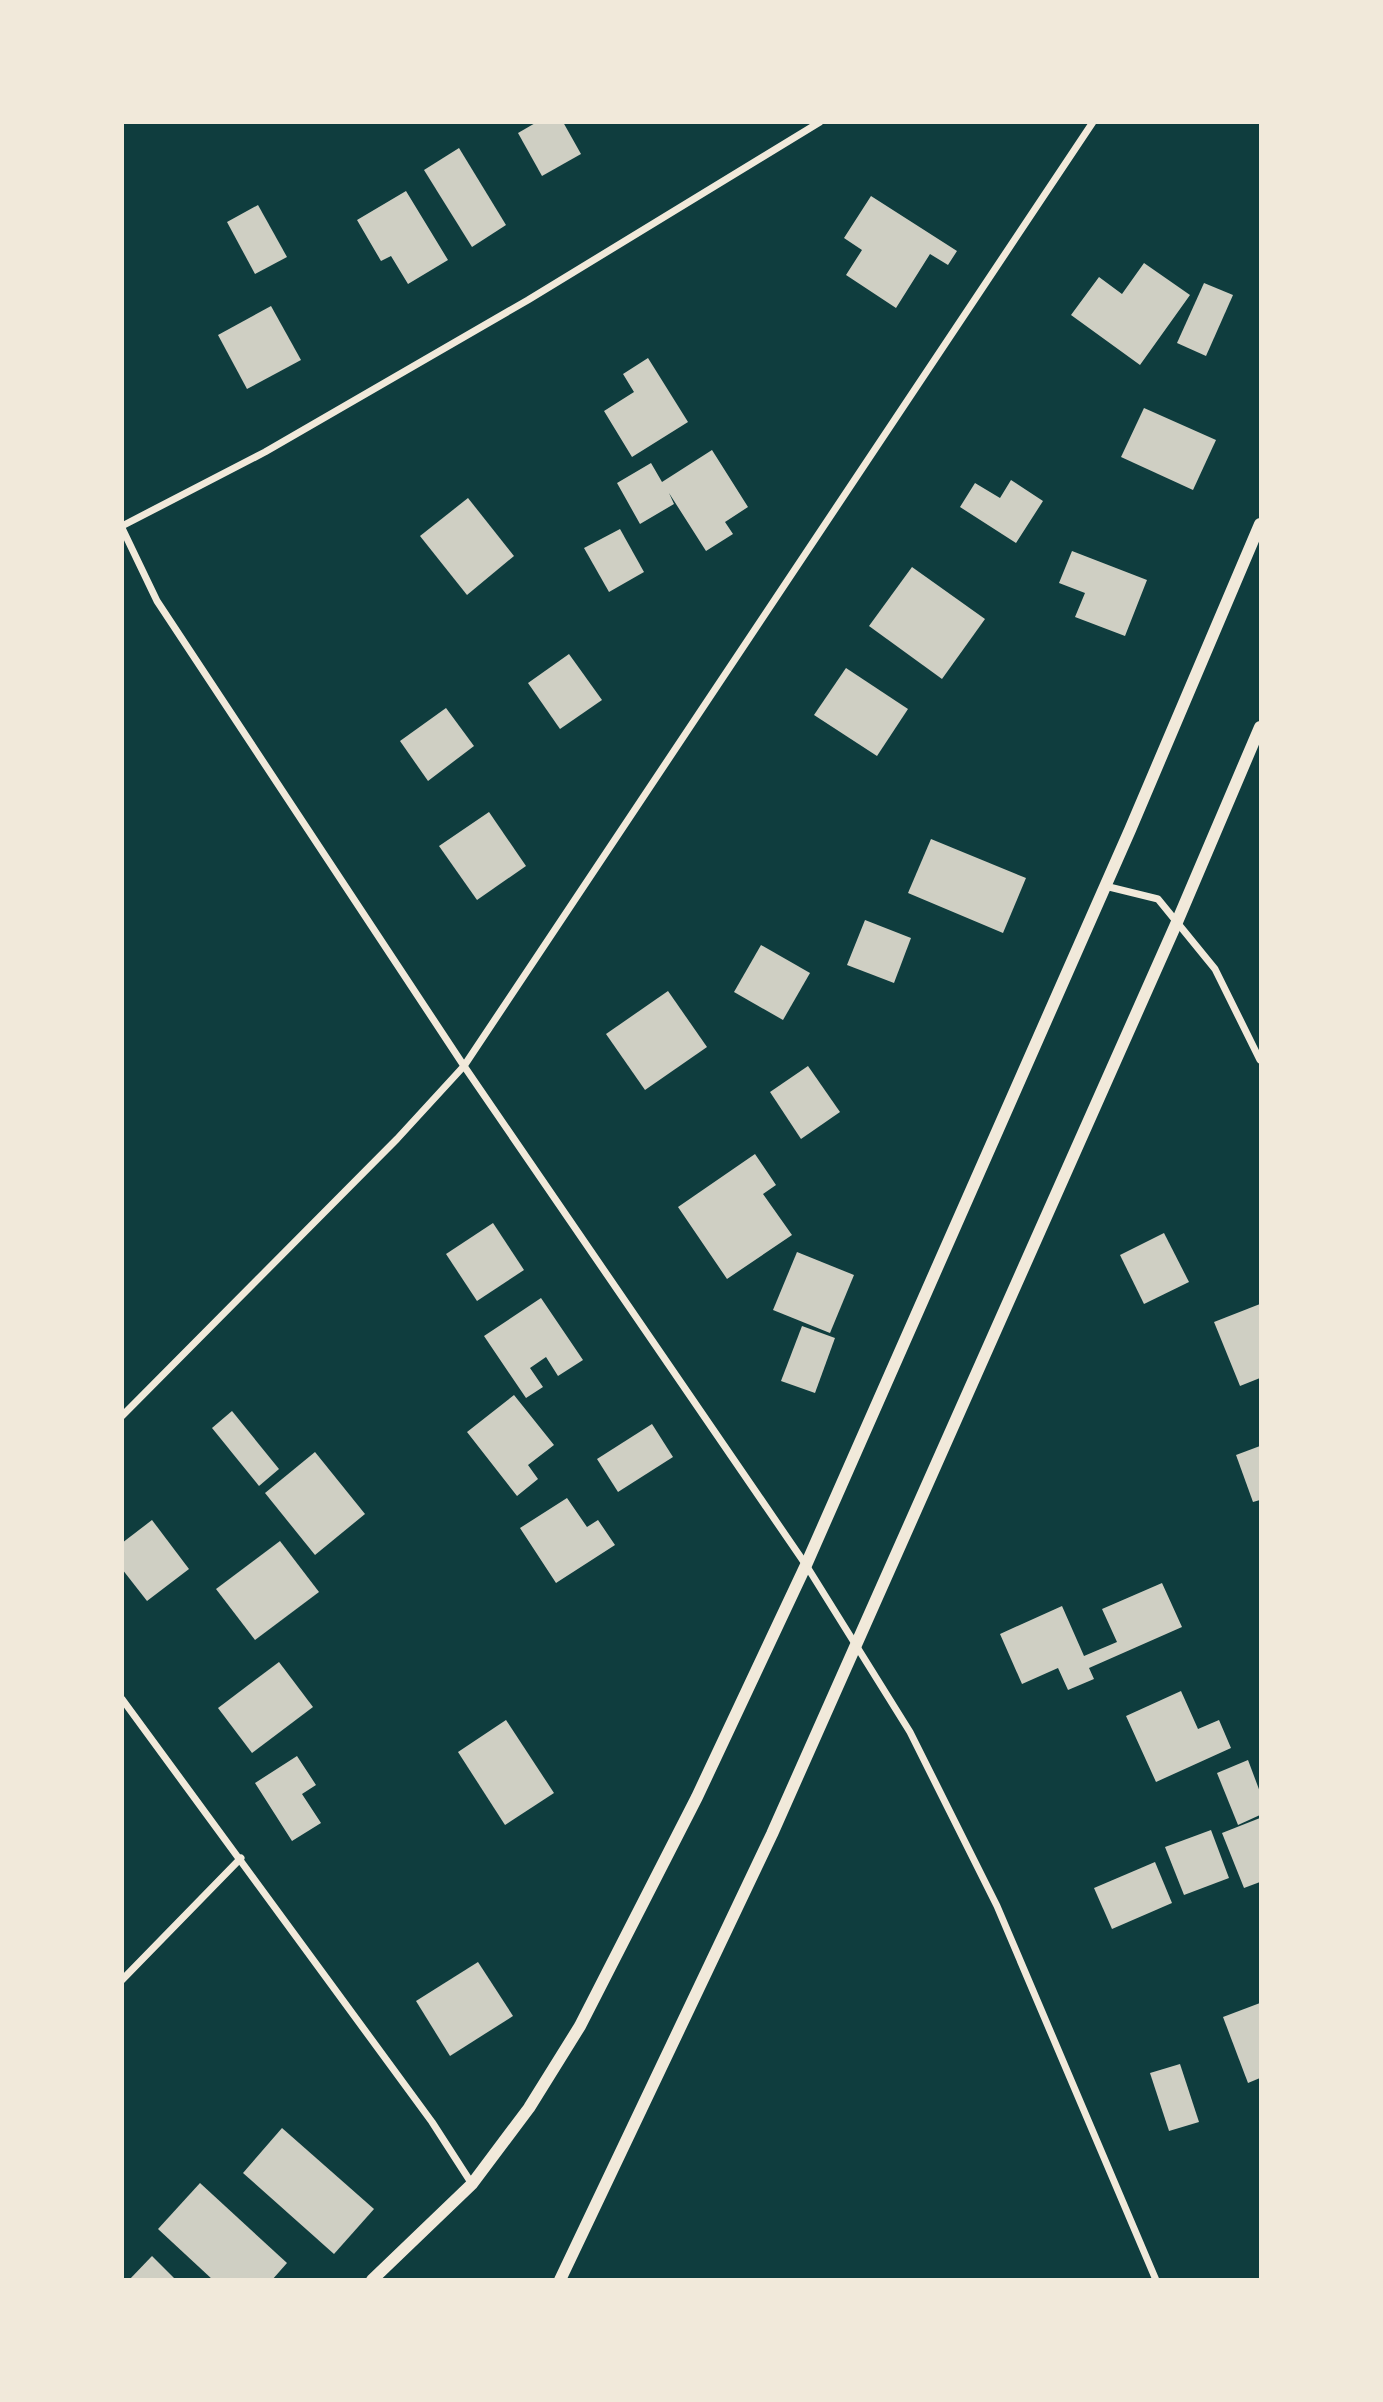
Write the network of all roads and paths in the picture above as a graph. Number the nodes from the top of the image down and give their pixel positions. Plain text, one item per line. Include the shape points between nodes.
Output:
1 (820, 122) edge
2 (1093, 122) edge
3 (1261, 524) edge
4 (122, 527) edge
5 (1261, 727) edge
6 (1105, 886) junction
7 (1177, 922) junction
8 (1261, 1060) edge
9 (464, 1066) junction
10 (122, 1416) edge
11 (806, 1565) junction
12 (857, 1643) junction
13 (122, 1699) edge
14 (241, 1858) junction
15 (122, 1980) edge
16 (472, 2185) junction
17 (372, 2280) edge
18 (560, 2280) edge
19 (1156, 2280) edge

1 - 4 street via 528,300 265,452
2 - 9 street
3 - 6 street
4 - 9 street via 157,601
5 - 7 street
6 - 7 street via 1158,899
6 - 11 street
7 - 8 street via 1215,969
7 - 12 street
9 - 10 street
9 - 11 street
11 - 12 street
11 - 16 street via 697,1797 580,2026 529,2108
12 - 18 street
12 - 19 street via 910,1732 997,1906
13 - 14 street
14 - 15 street
14 - 16 street via 432,2122
16 - 17 street

